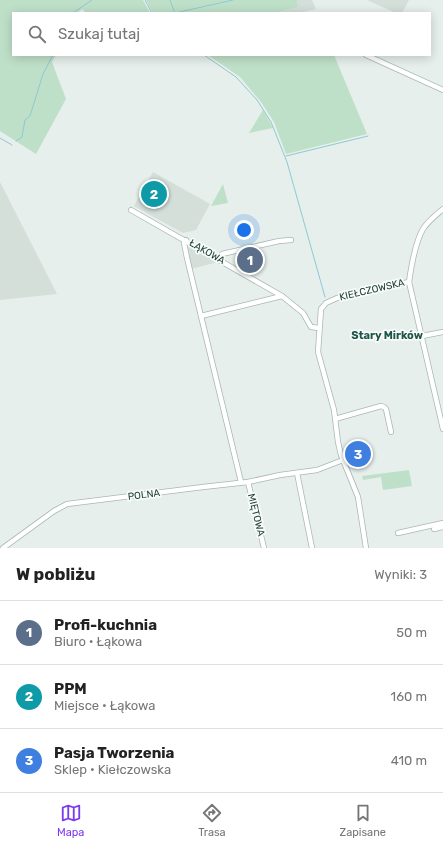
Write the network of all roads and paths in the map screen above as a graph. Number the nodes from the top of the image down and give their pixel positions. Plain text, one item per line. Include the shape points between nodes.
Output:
1 (368, 56) edge
2 (443, 90) edge
3 (443, 209) edge
4 (131, 210) dead end
5 (186, 240) junction
6 (291, 240) dead end
7 (217, 258) junction
8 (409, 282) junction
9 (282, 296) junction
10 (201, 316) junction
11 (319, 328) junction
12 (443, 332) edge
13 (422, 336) junction
14 (335, 419) junction
15 (443, 429) edge
16 (392, 432) dead end
17 (343, 460) junction
18 (297, 473) junction
19 (241, 482) junction
20 (248, 482) junction
21 (443, 523) edge
22 (443, 527) edge
23 (434, 529) dead end
24 (398, 533) dead end
25 (3, 548) edge
26 (264, 548) edge
27 (312, 548) edge
28 (366, 548) edge

1 - 2 street
3 - 8 street, KIEŁCZOWSKA via 422,231
4 - 5 street, ŁĄKOWA
5 - 7 street, ŁĄKOWA
5 - 10 street via 184,242 187,258
6 - 7 street via 222,254
7 - 9 street, ŁĄKOWA
8 - 11 street, KIEŁCZOWSKA via 330,300 321,309
8 - 13 street
9 - 10 street
9 - 11 street, ŁĄKOWA via 303,313 311,327
10 - 19 street
11 - 14 street, KIEŁCZOWSKA via 319,356
12 - 13 street
13 - 15 street
14 - 16 street via 384,406
14 - 17 street, KIEŁCZOWSKA
17 - 18 street, POLNA via 317,470
17 - 28 street, KIEŁCZOWSKA via 358,497
18 - 20 street, POLNA
18 - 27 street
19 - 20 street, POLNA
19 - 25 street, POLNA via 67,504
20 - 26 street, MIĘTOWA
21 - 24 street
22 - 23 street

